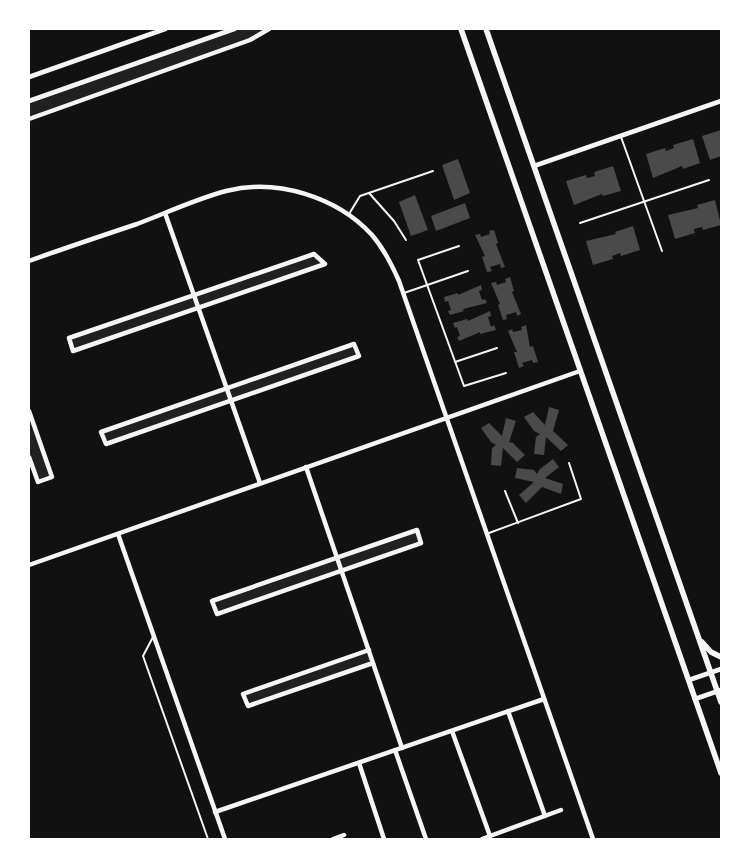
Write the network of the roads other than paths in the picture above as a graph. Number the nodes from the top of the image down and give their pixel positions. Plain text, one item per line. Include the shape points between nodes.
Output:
1 (165, 29) edge
2 (234, 29) edge
3 (269, 29) edge
4 (461, 29) edge
5 (486, 29) edge
6 (29, 77) edge
7 (29, 101) edge
8 (721, 101) edge
9 (29, 119) edge
10 (621, 137) junction
11 (534, 166) junction
12 (433, 171) dead end
13 (709, 180) dead end
14 (369, 193) junction
15 (644, 202) junction
16 (165, 213) junction
17 (348, 215) junction
18 (580, 223) dead end
19 (406, 240) dead end
20 (459, 246) dead end
21 (662, 251) dead end
22 (29, 261) edge
23 (468, 271) dead end
24 (427, 285) junction
25 (403, 293) junction
26 (194, 295) junction
27 (198, 308) junction
28 (497, 348) dead end
29 (455, 362) junction
30 (580, 371) junction
31 (506, 373) dead end
32 (227, 388) junction
33 (231, 400) junction
34 (29, 411) edge
35 (448, 418) junction
36 (29, 457) edge
37 (569, 463) dead end
38 (306, 467) junction
39 (260, 483) junction
40 (505, 491) dead end
41 (518, 523) junction
42 (118, 534) junction
43 (487, 534) junction
44 (337, 558) junction
45 (29, 565) edge
46 (341, 571) junction
47 (154, 635) junction
48 (698, 638) junction
49 (368, 650) junction
50 (721, 657) edge
51 (373, 663) junction
52 (721, 669) edge
53 (711, 672) junction
54 (688, 680) junction
55 (719, 690) edge
56 (544, 699) junction
57 (695, 699) junction
58 (721, 702) edge
59 (508, 711) junction
60 (452, 731) junction
61 (402, 748) junction
62 (395, 750) junction
63 (359, 763) junction
64 (721, 773) edge
65 (561, 810) dead end
66 (215, 812) junction
67 (546, 816) junction
68 (344, 835) dead end
69 (490, 836) junction
70 (208, 839) edge
71 (225, 839) edge
72 (333, 839) edge
73 (384, 839) edge
74 (426, 839) edge
75 (482, 839) edge
76 (593, 839) edge

1 - 6 street
2 - 7 street
3 - 9 street via 250,40
4 - 30 main road
5 - 11 main road
8 - 10 street
10 - 11 street
10 - 15 lane
11 - 48 main road
12 - 14 lane
13 - 15 lane
14 - 17 lane via 360,196
14 - 19 lane
15 - 18 lane
15 - 21 lane
16 - 17 street via 226,191 256,187 306,194
16 - 22 street
16 - 26 street
17 - 25 street via 364,227 384,250
20 - 24 lane via 418,260
23 - 24 lane
24 - 25 lane
24 - 29 lane
25 - 35 street
26 - 27 street
26 - 27 street via 314,254 325,264
26 - 27 street via 69,338 73,351
27 - 32 street
28 - 29 lane
29 - 31 lane via 464,386
30 - 35 street
30 - 54 main road
32 - 33 street
32 - 33 street via 102,432 106,444
32 - 33 street via 354,344 359,356
33 - 39 street
34 - 36 street via 52,477 38,482
35 - 38 street
35 - 43 street
37 - 41 lane via 581,500
38 - 39 street
38 - 44 street
39 - 42 street
40 - 41 lane
41 - 43 lane
42 - 45 street
42 - 47 street
43 - 56 street
44 - 46 street
44 - 46 street via 417,530 421,543
44 - 46 street via 212,602 217,614
46 - 49 street
47 - 66 street
47 - 70 lane via 143,656
48 - 50 main road via 711,652
48 - 53 main road
49 - 51 street
49 - 51 street via 243,694 248,706
51 - 61 street
52 - 53 street
53 - 54 street
53 - 55 main road
54 - 57 main road
55 - 57 street
55 - 58 main road
56 - 59 street
56 - 76 street
57 - 64 main road
59 - 60 street
59 - 67 street
60 - 61 street
60 - 69 street
61 - 62 street
62 - 63 street
62 - 74 street
63 - 66 street
63 - 73 street
65 - 67 street
66 - 71 street
67 - 69 street
68 - 72 street
69 - 75 street

